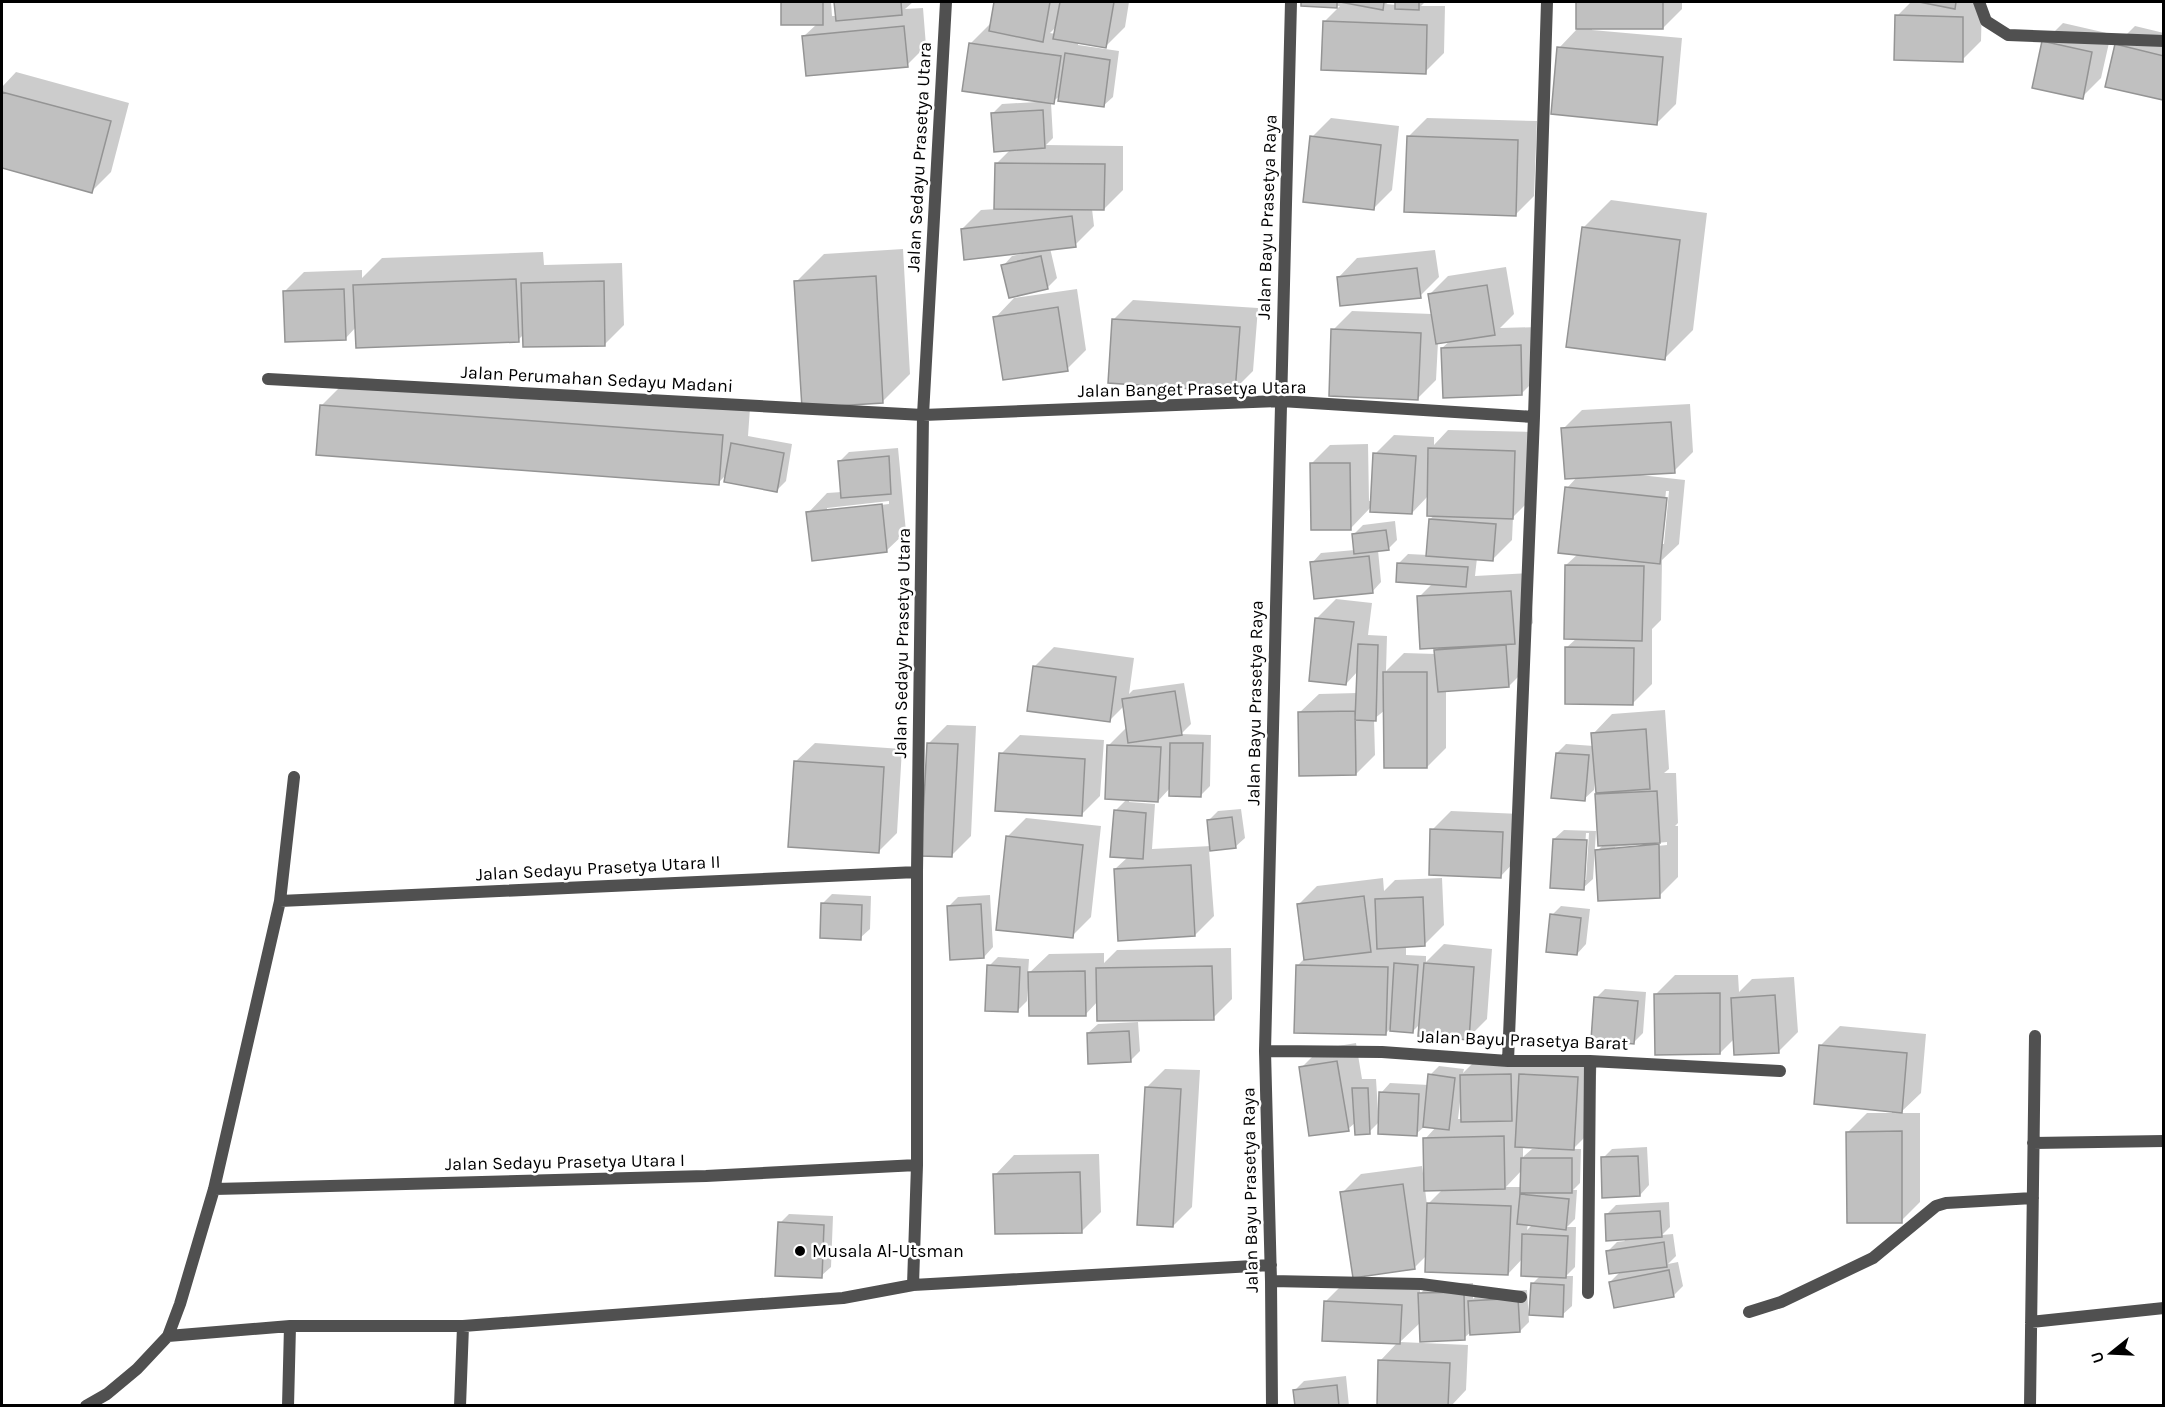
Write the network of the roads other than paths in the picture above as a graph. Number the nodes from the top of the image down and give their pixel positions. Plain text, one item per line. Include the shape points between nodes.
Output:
1 (946, 2) edge
2 (1291, 2) edge
3 (1547, 2) edge
4 (1979, 2) edge
5 (2163, 41) edge
6 (268, 379) dead end
7 (1281, 401) junction
8 (923, 415) junction
9 (1534, 417) junction
10 (294, 777) dead end
11 (917, 872) junction
12 (280, 901) junction
13 (2035, 1036) dead end
14 (1265, 1051) junction
15 (1590, 1060) junction
16 (1508, 1061) junction
17 (1780, 1071) dead end
18 (2163, 1141) edge
19 (2033, 1143) junction
20 (917, 1165) junction
21 (214, 1189) junction
22 (2033, 1198) junction
23 (1271, 1265) junction
24 (1271, 1281) junction
25 (913, 1285) junction
26 (1588, 1293) dead end
27 (1521, 1297) dead end
28 (2163, 1308) edge
29 (1749, 1312) dead end
30 (2031, 1322) junction
31 (290, 1326) junction
32 (463, 1326) junction
33 (168, 1336) junction
34 (86, 1406) edge
35 (288, 1406) edge
36 (460, 1406) edge
37 (1272, 1406) edge
38 (2030, 1406) edge

1 - 8 street, Jalan Sedayu Prasetya Utara
2 - 7 street, Jalan Bayu Prasetya Raya
3 - 9 street
4 - 5 street via 1986,21 2008,36
6 - 8 street, Jalan Perumahan Sedayu Madani
7 - 8 street, Jalan Banget Prasetya Utara
7 - 9 street, Jalan Banget Prasetya Utara
7 - 14 street, Jalan Bayu Prasetya Raya
8 - 11 street, Jalan Sedayu Prasetya Utara
9 - 16 street
10 - 12 street
11 - 12 street, Jalan Sedayu Prasetya Utara II
11 - 20 street, Jalan Sedayu Prasetya Utara
12 - 21 street
13 - 19 street
14 - 16 street, Jalan Bayu Prasetya Barat via 1382,1052
14 - 23 street, Jalan Bayu Prasetya Raya
15 - 16 street, Jalan Bayu Prasetya Barat
15 - 17 street, Jalan Bayu Prasetya Barat
15 - 26 street
18 - 19 street
19 - 22 street
20 - 21 street, Jalan Sedayu Prasetya Utara I via 706,1176
20 - 25 street, Jalan Sedayu Prasetya Utara
21 - 33 street
22 - 29 street via 1936,1206 1874,1258 1781,1302
22 - 30 street
23 - 24 street, Jalan Bayu Prasetya Raya
23 - 25 street
24 - 27 street via 1421,1284
24 - 37 street, Jalan Bayu Prasetya Raya
25 - 32 street via 843,1298
28 - 30 street
30 - 38 street
31 - 32 street
31 - 33 street
31 - 35 street
32 - 36 street
33 - 34 street via 137,1369

